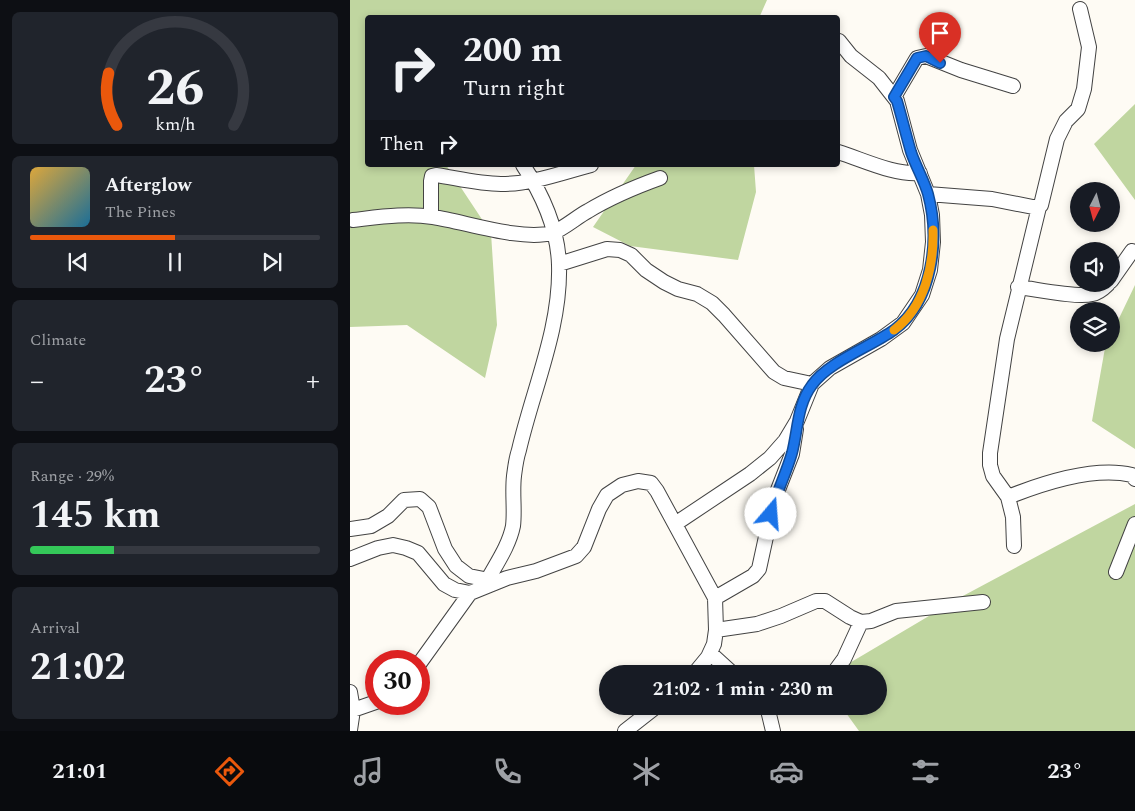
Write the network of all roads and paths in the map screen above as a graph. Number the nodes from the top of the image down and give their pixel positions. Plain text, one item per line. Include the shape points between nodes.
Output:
1 (1080, 9) dead end
2 (840, 42) edge
3 (1013, 86) dead end
4 (894, 97) junction
5 (840, 153) edge
6 (524, 167) edge
7 (584, 167) edge
8 (920, 173) junction
9 (660, 178) dead end
10 (534, 181) junction
11 (928, 194) junction
12 (1039, 207) junction
13 (431, 216) junction
14 (353, 220) dead end
15 (554, 233) junction
16 (1132, 251) dead end
17 (559, 264) junction
18 (1120, 268) edge
19 (1018, 287) junction
20 (1098, 292) edge
21 (812, 384) junction
22 (797, 420) junction
23 (1135, 479) edge
24 (1008, 497) junction
25 (675, 524) junction
26 (1135, 524) edge
27 (350, 529) edge
28 (1014, 546) dead end
29 (350, 559) edge
30 (1116, 572) dead end
31 (493, 581) junction
32 (470, 593) junction
33 (715, 598) junction
34 (983, 602) dead end
35 (862, 622) junction
36 (716, 630) junction
37 (429, 650) edge
38 (710, 652) junction
39 (701, 665) edge
40 (724, 665) edge
41 (839, 665) edge
42 (350, 692) edge
43 (365, 706) edge
44 (353, 710) junction
45 (646, 715) edge
46 (769, 715) edge
47 (350, 730) edge
48 (625, 731) edge
49 (773, 731) edge

1 - 12 street via 1089,47 1084,90 1078,109 1066,121 1057,139 1043,202
2 - 4 street via 851,56 879,78
3 - 4 street via 921,56
4 - 8 street
5 - 8 street via 896,172
6 - 10 street
7 - 10 street
8 - 11 street
9 - 15 street via 604,201
10 - 13 street via 499,184 436,174 431,181
10 - 15 street
11 - 12 street
11 - 21 street via 933,242 930,270 922,295 903,323 830,368
12 - 19 street
13 - 14 street via 399,214
13 - 15 street via 510,232
15 - 17 street
16 - 18 street
17 - 21 street via 607,249 620,250 664,282 712,303 774,372 784,378
17 - 31 street via 550,342 518,451 512,526
19 - 20 street via 1080,294
19 - 24 street via 990,453 993,476
21 - 22 street
22 - 25 street via 770,458
22 - 33 street via 792,454 774,500 759,568 753,576
23 - 24 street via 1123,473 1089,474 1040,484
24 - 28 street via 1013,517
25 - 31 street via 651,483 638,481 622,486 607,495 584,547 576,556 536,572
25 - 33 street
26 - 30 street
27 - 31 street via 372,526 404,500 420,499 429,507 445,549 456,566 469,576
29 - 32 street via 393,545 406,548 418,553 444,584
31 - 32 street
32 - 37 street
33 - 36 street
34 - 35 street via 896,611
35 - 36 street via 825,601 816,601 757,624
35 - 41 street
36 - 38 street
38 - 39 street
38 - 40 street
42 - 44 street
43 - 44 street
44 - 47 street
45 - 48 street
46 - 49 street

